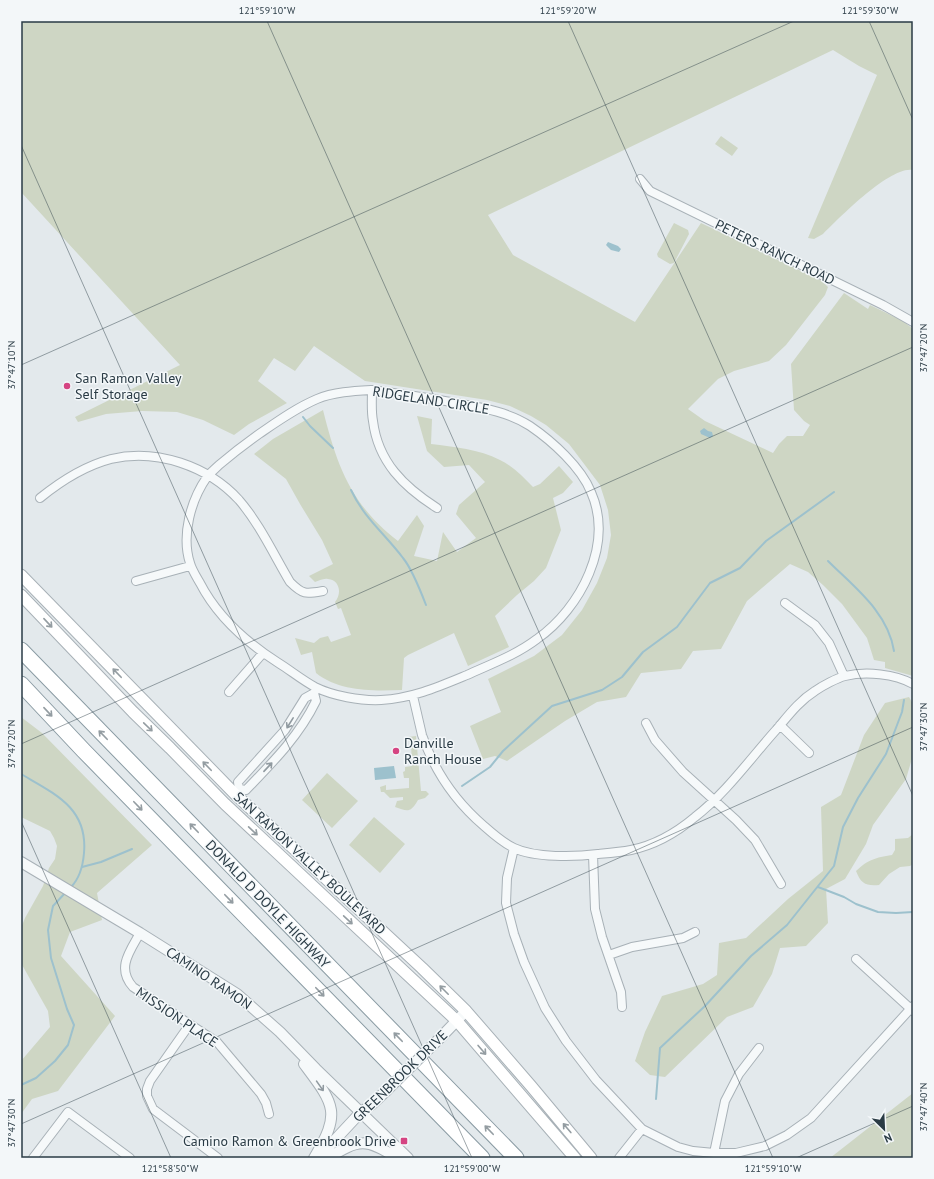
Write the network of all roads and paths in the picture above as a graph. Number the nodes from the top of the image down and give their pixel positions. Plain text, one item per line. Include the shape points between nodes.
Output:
1 (640, 179) dead end
2 (913, 322) edge
3 (372, 390) junction
4 (208, 475) junction
5 (40, 498) dead end
6 (437, 508) dead end
7 (190, 566) junction
8 (21, 575) edge
9 (136, 581) dead end
10 (323, 591) dead end
11 (21, 595) edge
12 (785, 603) dead end
13 (21, 650) edge
14 (263, 653) junction
15 (844, 676) junction
16 (21, 684) edge
17 (913, 684) edge
18 (316, 691) junction
19 (229, 692) dead end
20 (413, 696) junction
21 (646, 724) dead end
22 (780, 725) junction
23 (809, 753) dead end
24 (237, 792) junction
25 (714, 801) junction
26 (224, 804) junction
27 (514, 848) junction
28 (593, 855) junction
29 (21, 862) edge
30 (781, 884) dead end
31 (695, 932) dead end
32 (140, 933) junction
33 (609, 955) junction
34 (856, 959) dead end
35 (622, 1007) dead end
36 (912, 1008) edge
37 (466, 1012) junction
38 (456, 1021) junction
39 (190, 1024) junction
40 (280, 1032) junction
41 (759, 1048) dead end
42 (360, 1113) junction
43 (269, 1114) dead end
44 (642, 1129) junction
45 (714, 1153) junction
46 (33, 1158) edge
47 (130, 1158) edge
48 (218, 1158) edge
49 (314, 1158) edge
50 (318, 1158) edge
51 (328, 1158) edge
52 (398, 1158) edge
53 (408, 1158) edge
54 (482, 1158) edge
55 (516, 1158) edge
56 (574, 1158) edge
57 (591, 1158) edge
58 (619, 1158) edge

1 - 2 street, PETERS RANCH ROAD via 650,191
3 - 4 street, RIDGELAND CIRCLE via 349,391 319,398 288,414 241,446
3 - 6 street via 372,421 386,461 403,483
3 - 20 street, RIDGELAND CIRCLE via 495,410 530,426 559,449 579,471 591,490 598,512 595,556 586,581 557,621 539,638 515,653 428,692
4 - 5 street via 189,465 163,458 139,456 112,459 90,466
4 - 7 street, RIDGELAND CIRCLE via 190,513 186,536
4 - 10 street via 224,486 250,514 290,582 308,594
7 - 9 street
7 - 14 street, RIDGELAND CIRCLE via 205,593 226,620
24 -> 8 main road, SAN RAMON VALLEY BOULEVARD
11 -> 26 main road, SAN RAMON VALLEY BOULEVARD
12 - 15 street via 815,625 829,643
55 -> 13 highway, DONALD D DOYLE HIGHWAY
14 - 18 street, RIDGELAND CIRCLE
14 - 19 street
15 - 17 street via 886,676
15 - 22 street via 816,690 794,708
16 -> 54 highway, DONALD D DOYLE HIGHWAY
18 - 20 street, RIDGELAND CIRCLE via 348,698 379,700
18 -> 24 street via 305,698 285,730 238,782
24 -> 18 street via 246,790 291,742 308,718 316,700
20 - 27 street via 423,735 436,767 452,792 471,815 496,837
21 - 25 street via 655,740 683,772
22 - 23 street
22 - 25 street
24 - 26 street
37 -> 24 main road, SAN RAMON VALLEY BOULEVARD
25 - 28 street via 674,833 653,844
25 - 30 street via 755,840
26 -> 38 main road, SAN RAMON VALLEY BOULEVARD
27 - 28 street via 545,856
27 - 44 street via 506,878 506,903 524,962 545,1008 566,1041 596,1080
28 - 33 street via 595,909
29 - 32 street, CAMINO RAMON
31 - 33 street via 683,938 632,947
32 - 39 street, MISSION PLACE via 126,961 125,977 132,987
32 - 40 street, CAMINO RAMON via 237,994
33 - 35 street via 621,992
34 - 36 street
36 - 45 street via 811,1118 787,1135 765,1146 736,1153
37 - 38 street, GREENBROOK DRIVE
57 -> 37 main road, SAN RAMON VALLEY BOULEVARD
38 - 42 street, GREENBROOK DRIVE, bridge via 386,1091
38 -> 56 main road, SAN RAMON VALLEY BOULEVARD
39 - 43 street, MISSION PLACE via 217,1042 261,1094
39 - 48 street via 150,1081 147,1096 153,1109
40 - 42 street, CAMINO RAMON
40 -> 49 street via 323,1090 329,1103 332,1116 329,1130
41 - 45 street via 739,1074 725,1101
42 - 50 street, GREENBROOK DRIVE
42 - 53 street, CAMINO RAMON
44 - 45 street via 678,1147
44 - 58 street
46 - 47 street via 68,1112
51 - 52 street via 356,1143 375,1146

